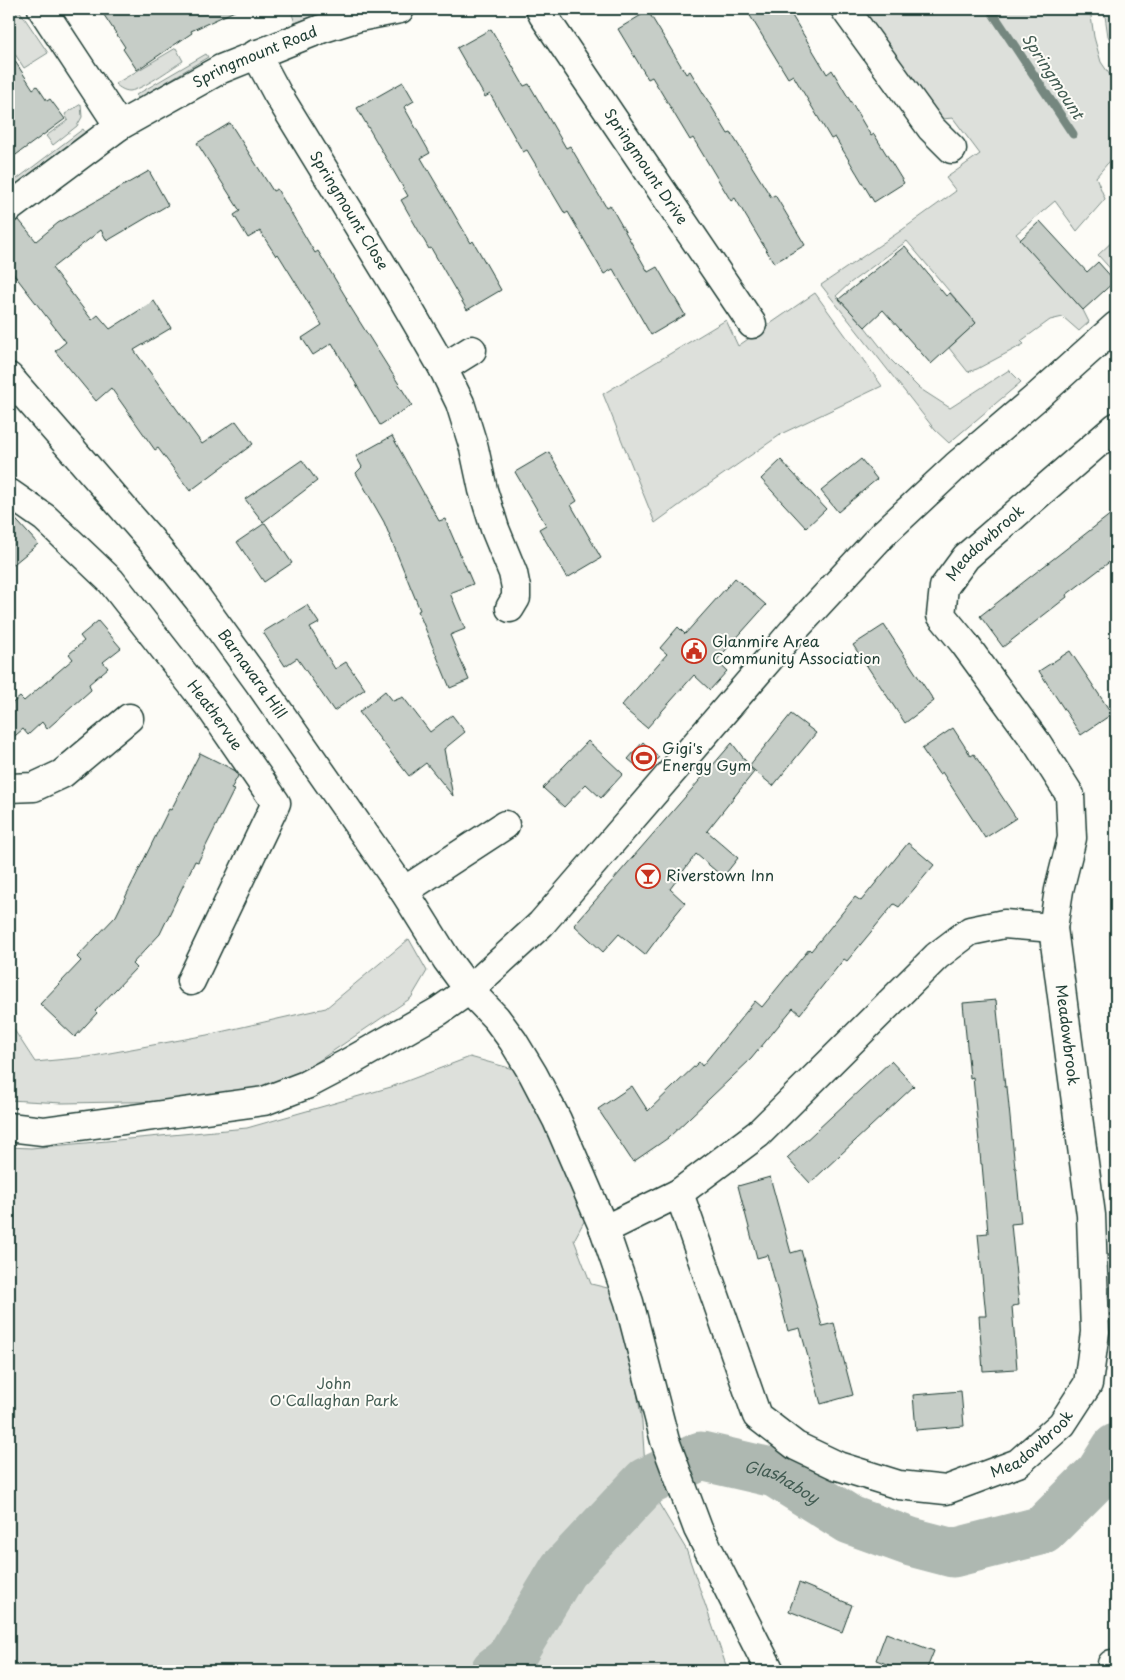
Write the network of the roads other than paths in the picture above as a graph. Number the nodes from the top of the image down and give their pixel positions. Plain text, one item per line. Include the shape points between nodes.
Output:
1 (42, 9) edge
2 (400, 9) edge
3 (540, 9) edge
4 (845, 9) edge
5 (256, 54) junction
6 (119, 126) junction
7 (952, 149) dead end
8 (9, 208) edge
9 (752, 324) dead end
10 (1116, 326) edge
11 (472, 350) dead end
12 (443, 368) junction
13 (9, 377) edge
14 (1116, 427) edge
15 (9, 493) edge
16 (510, 608) dead end
17 (129, 718) dead end
18 (9, 788) edge
19 (504, 825) dead end
20 (404, 891) junction
21 (1053, 928) junction
22 (191, 980) dead end
23 (469, 990) junction
24 (9, 1127) edge
25 (679, 1193) junction
26 (604, 1229) junction
27 (770, 1671) edge

1 - 6 street
2 - 5 street, Springmount Road via 359,17
3 - 9 street, Springmount Drive
4 - 7 street via 931,128
5 - 6 street, Springmount Road via 220,69
5 - 12 street, Springmount Close
6 - 8 street, Springmount Road
10 - 23 street via 882,534 794,630 541,924
11 - 12 street
12 - 16 street, Springmount Close via 460,403 494,529 513,573 516,598
13 - 20 street, Barnavara Hill via 150,539 198,600
14 - 21 street, Meadowbrook via 966,556 944,587 940,615 1037,742 1070,795 1072,838
15 - 22 street, Heathervue via 45,518 111,580 212,710 276,802
17 - 18 street via 62,774 34,787
19 - 20 street
20 - 23 street, Barnavara Hill
21 - 25 street via 1004,924 970,931 937,956 758,1134
21 - 25 street, Meadowbrook via 1091,1215 1095,1332 1088,1384 1062,1424 1018,1463 946,1490 899,1485 838,1466 796,1446 756,1416
23 - 24 street via 439,1011 346,1064 306,1085 264,1101 43,1131
23 - 26 street, Barnavara Hill via 496,1018 533,1074 557,1120
25 - 26 street
26 - 27 street, Barnavara Hill via 629,1302 664,1441 698,1529

